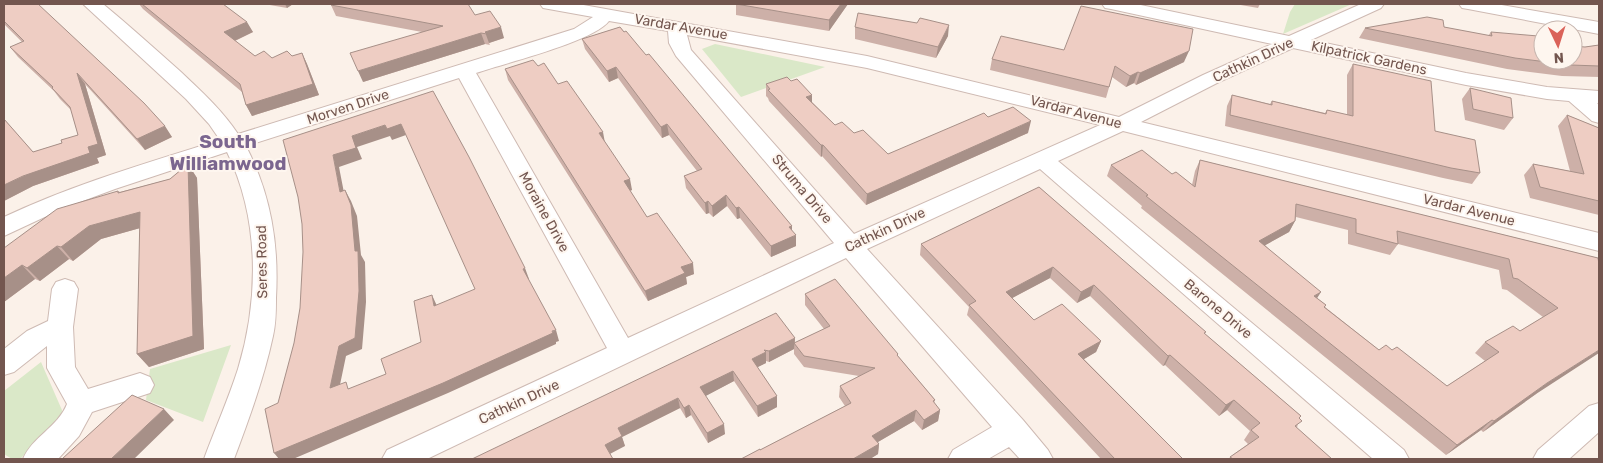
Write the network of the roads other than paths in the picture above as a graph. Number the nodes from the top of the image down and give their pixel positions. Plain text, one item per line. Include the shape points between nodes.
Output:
1 (92, 4) edge
2 (549, 4) edge
3 (1111, 4) edge
4 (1375, 4) edge
5 (1468, 4) edge
6 (605, 14) junction
7 (679, 27) junction
8 (1599, 28) edge
9 (1292, 42) junction
10 (464, 70) junction
11 (1576, 96) junction
12 (1599, 97) edge
13 (1599, 116) edge
14 (1121, 124) junction
15 (233, 143) junction
16 (1042, 159) junction
17 (4, 227) edge
18 (1599, 242) edge
19 (850, 246) junction
20 (65, 289) dead end
21 (60, 327) junction
22 (623, 353) junction
23 (4, 364) edge
24 (140, 385) dead end
25 (81, 403) junction
26 (1599, 415) edge
27 (1013, 430) junction
28 (38, 459) edge
29 (219, 459) edge
30 (397, 459) edge
31 (963, 459) edge
32 (1038, 459) edge
33 (1394, 459) edge
34 (1548, 459) edge

1 - 15 street, Seres Road via 199,100
2 - 6 street, Vardar Avenue
3 - 9 street, Kilpatrick Gardens
4 - 9 street, Cathkin Drive
5 - 8 street
6 - 7 street, Vardar Avenue
6 - 10 street, Morven Drive via 598,23 581,33
7 - 14 street, Vardar Avenue via 867,62
7 - 19 street, Struma Drive via 676,34 683,52
9 - 11 street, Kilpatrick Gardens via 1466,79
9 - 14 street, Cathkin Drive
10 - 15 street, Morven Drive
10 - 22 street, Moraine Drive
11 - 12 street, Kilpatrick Gardens
11 - 13 street
14 - 16 street, Cathkin Drive
14 - 18 street, Vardar Avenue
15 - 17 street, Morven Drive via 56,202
15 - 29 street, Seres Road via 256,195 264,237 265,290 260,339 243,397
16 - 19 street, Cathkin Drive
16 - 33 street, Barone Drive
19 - 22 street, Cathkin Drive
19 - 27 street, Struma Drive
20 - 21 street
21 - 23 street via 36,339
21 - 25 street via 61,368
22 - 30 street, Cathkin Drive
24 - 25 street
25 - 28 street via 77,416
26 - 34 street
27 - 31 street
27 - 32 street, Struma Drive

